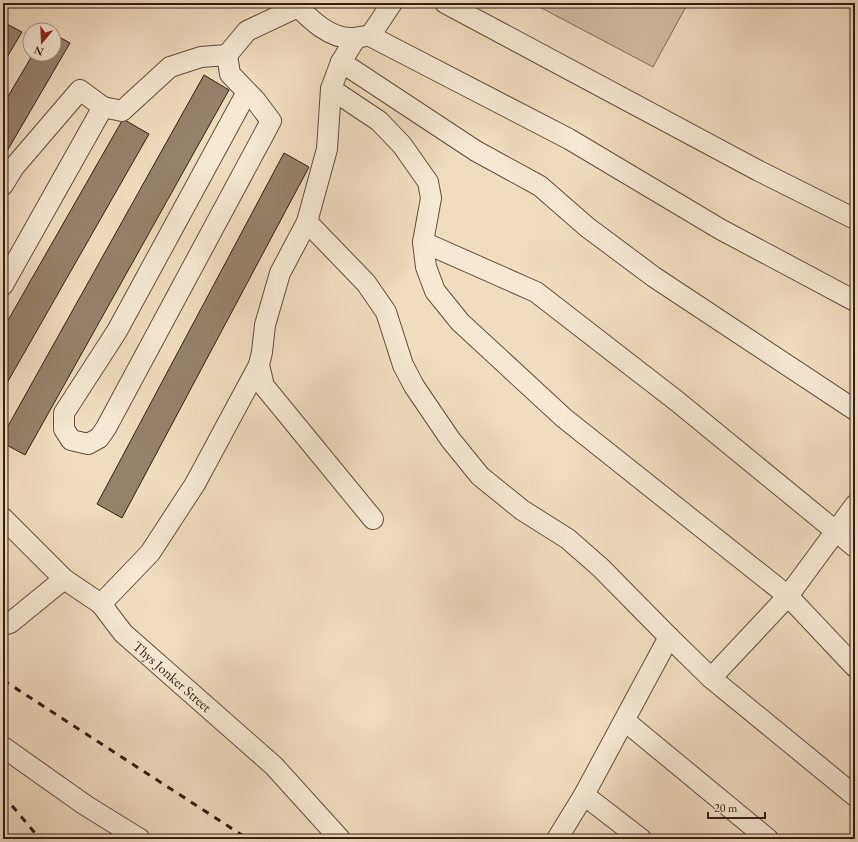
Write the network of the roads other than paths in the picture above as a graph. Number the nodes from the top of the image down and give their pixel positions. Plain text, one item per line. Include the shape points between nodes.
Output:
1 (392, 3) edge
2 (445, 3) edge
3 (296, 5) edge
4 (363, 37) junction
5 (227, 55) junction
6 (341, 62) junction
7 (331, 89) junction
8 (247, 92) junction
9 (104, 107) junction
10 (3, 185) edge
11 (855, 219) edge
12 (306, 222) junction
13 (423, 242) junction
14 (3, 285) edge
15 (855, 301) edge
16 (259, 365) junction
17 (855, 410) edge
18 (855, 505) edge
19 (3, 518) edge
20 (373, 519) dead end
21 (835, 530) junction
22 (855, 547) edge
23 (64, 580) junction
24 (788, 596) junction
25 (101, 604) junction
26 (3, 625) edge
27 (668, 637) junction
28 (855, 667) edge
29 (711, 678) junction
30 (624, 721) junction
31 (3, 747) edge
32 (584, 795) junction
33 (855, 796) edge
34 (140, 839) edge
35 (340, 839) edge
36 (557, 839) edge
37 (641, 839) edge
38 (768, 839) edge

1 - 4 street
2 - 11 street
3 - 4 street via 328,32 343,38
3 - 5 street via 247,31
4 - 6 street
4 - 15 street via 570,139 720,229
5 - 8 street via 230,74
5 - 9 street via 201,57 170,67 122,111
6 - 7 street
6 - 17 street via 476,151 540,186 587,227 654,277
7 - 12 street via 326,149
7 - 13 street via 379,121 402,145 428,182 431,198
8 - 8 street via 271,121 106,428 99,438 88,444 71,440 64,429 64,413 117,331
9 - 10 street via 80,90 14,167
9 - 14 street
12 - 16 street via 280,273 265,325
12 - 27 street via 366,283 386,312 403,365 414,386 450,439 480,476 522,510 568,540
13 - 21 street via 536,292 678,402
13 - 24 street via 426,267 435,291 460,322 564,418
16 - 20 street via 264,386
16 - 25 street via 195,484 154,546
18 - 21 street
19 - 23 street, Thys Jonker Street
21 - 22 street
21 - 24 street
23 - 25 street, Thys Jonker Street
23 - 26 street via 10,623
24 - 28 street
24 - 29 street
25 - 35 street, Thys Jonker Street via 123,633 274,766
27 - 29 street
27 - 30 street
29 - 33 street
30 - 32 street
30 - 38 street
31 - 34 street via 85,805
32 - 36 street
32 - 37 street

